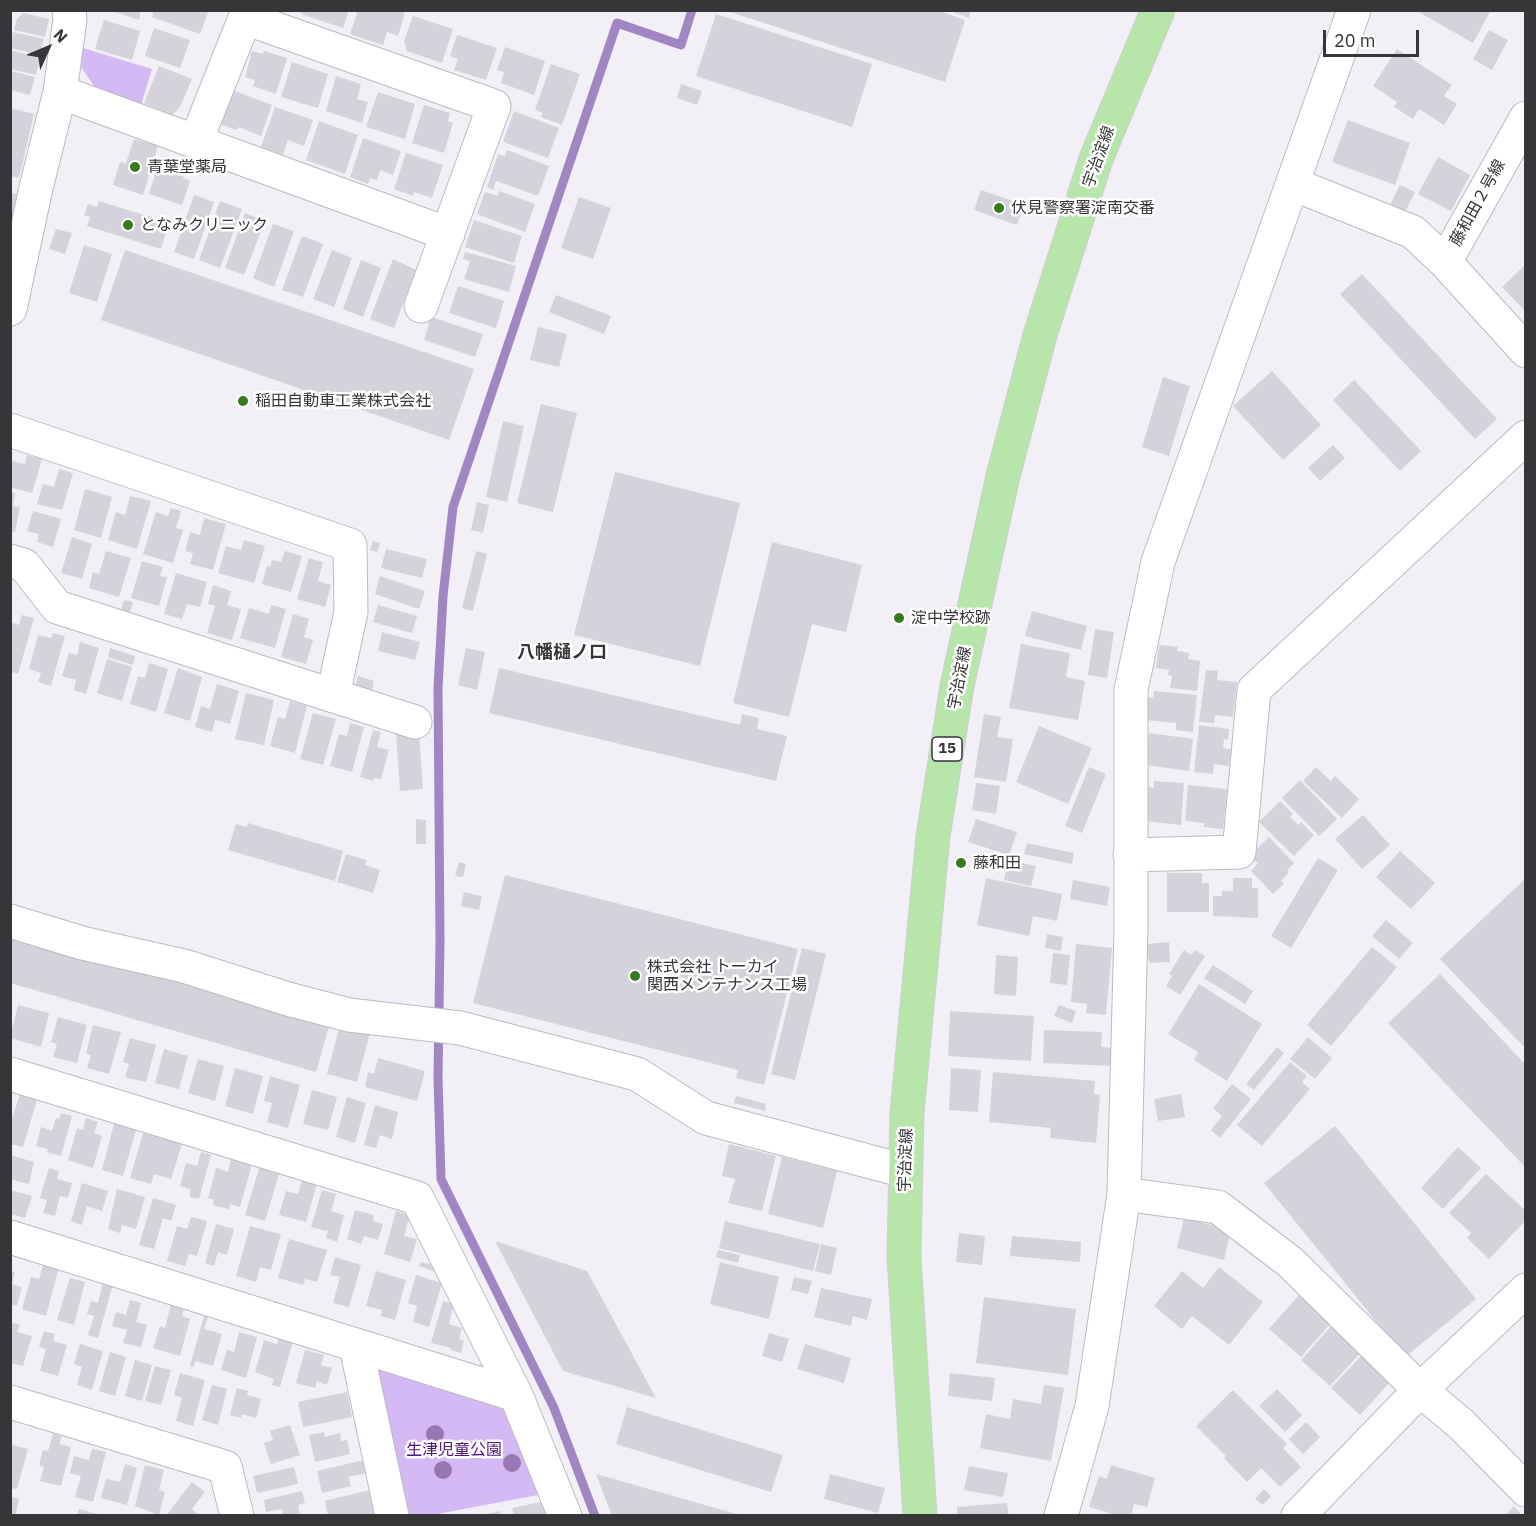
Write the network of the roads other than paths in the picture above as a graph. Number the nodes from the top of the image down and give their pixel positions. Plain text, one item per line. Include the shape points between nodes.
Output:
1 (69, 10) edge
2 (1158, 10) edge
3 (1354, 10) edge
4 (60, 92) junction
5 (1526, 118) edge
6 (196, 141) junction
7 (1293, 184) junction
8 (448, 234) junction
9 (1445, 262) junction
10 (421, 306) dead end
11 (10, 309) edge
12 (1526, 351) edge
13 (10, 430) edge
14 (1526, 437) edge
15 (10, 561) edge
16 (333, 695) junction
17 (415, 722) dead end
18 (1130, 855) junction
19 (10, 921) edge
20 (10, 1074) edge
21 (905, 1171) junction
22 (1124, 1194) junction
23 (10, 1237) edge
24 (1526, 1290) edge
25 (356, 1346) junction
26 (1420, 1390) junction
27 (516, 1395) junction
28 (10, 1402) edge
29 (1526, 1490) edge
30 (237, 1515) edge
31 (392, 1515) edge
32 (565, 1515) edge
33 (920, 1515) edge
34 (1061, 1515) edge
35 (1298, 1515) edge

1 - 4 street
2 - 21 main road, 宇治淀線 / 15 via 1096,159 1040,335 1003,476 964,651 933,836
3 - 7 street
4 - 6 street
4 - 11 street
5 - 9 street, 藤和田２号線
6 - 8 street
6 - 8 street via 245,18 494,106
7 - 9 street, 藤和田２号線 via 1413,232
7 - 18 street via 1158,562 1131,690
8 - 10 street
9 - 12 street
13 - 16 street via 350,545 351,612
14 - 18 street via 1254,690 1239,852
15 - 16 street via 24,565 57,607
16 - 17 street
18 - 22 street
19 - 21 street via 82,943 184,966 349,1015 460,1028 637,1074 706,1118
20 - 27 street via 417,1197
21 - 33 main road, 宇治淀線 / 15 via 904,1257
22 - 26 street via 1218,1207 1290,1262
22 - 34 street via 1092,1406
23 - 25 street
24 - 26 street
25 - 27 street
25 - 31 street
26 - 29 street via 1461,1424
26 - 35 street
27 - 32 street
28 - 30 street via 225,1467

